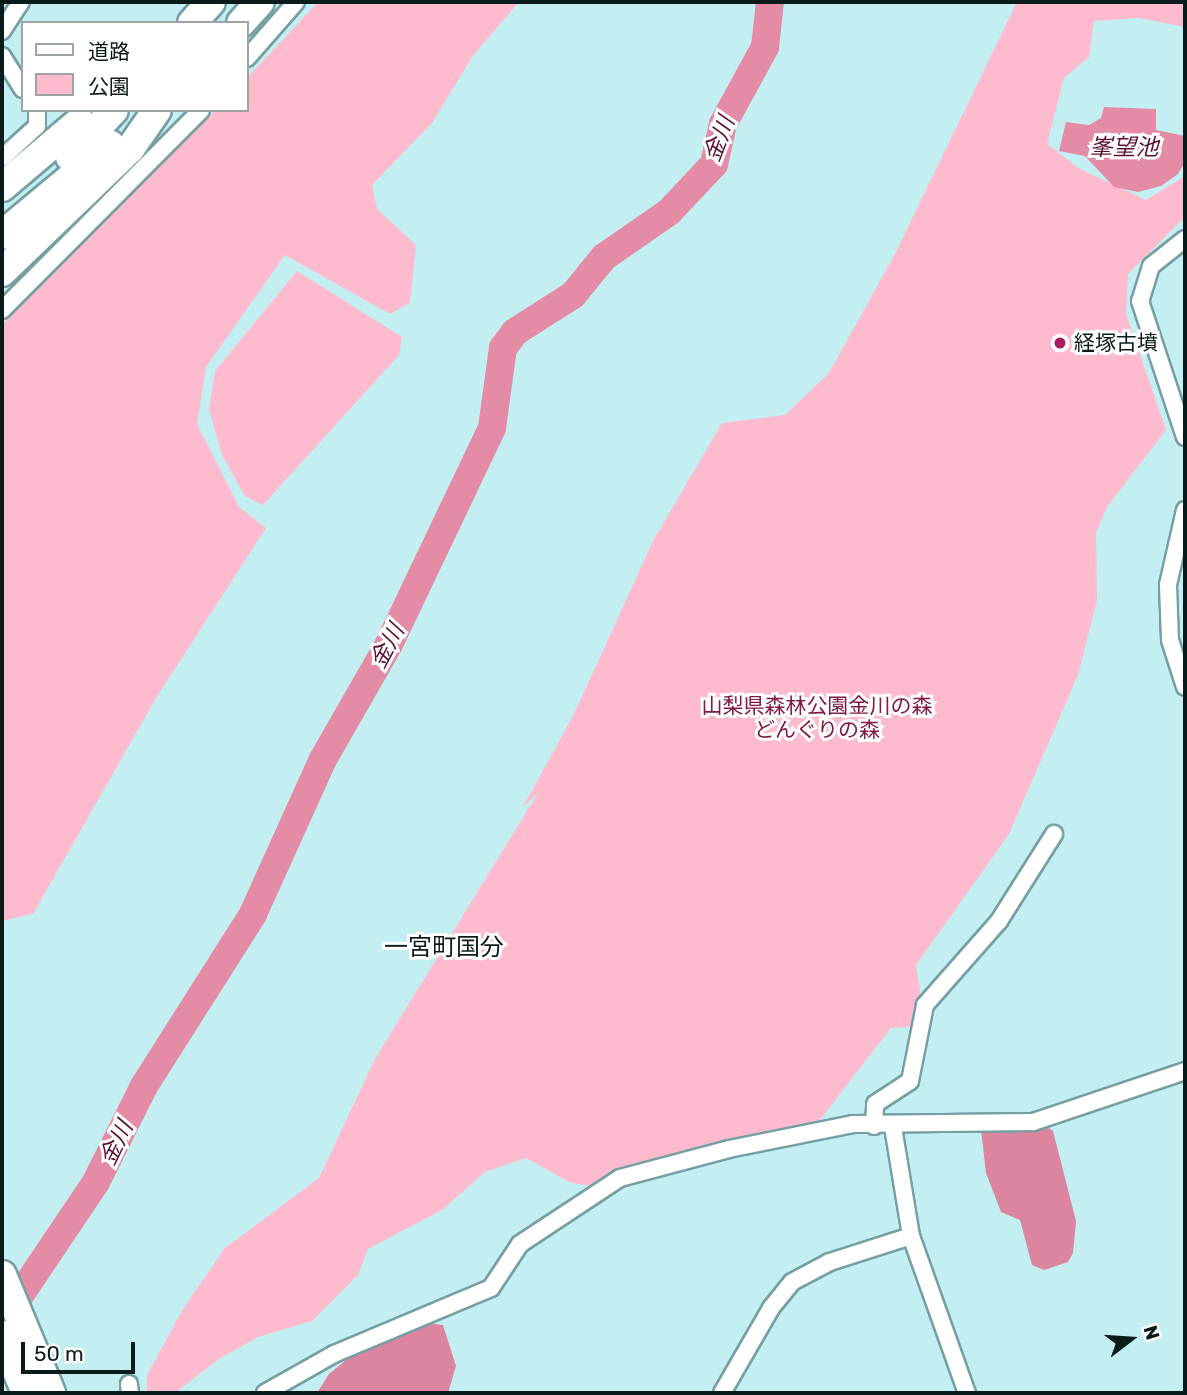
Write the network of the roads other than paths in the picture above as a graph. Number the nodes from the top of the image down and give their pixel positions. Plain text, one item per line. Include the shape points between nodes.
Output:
1 (21, 2) edge
2 (211, 2) edge
3 (260, 2) edge
4 (296, 2) edge
5 (194, 21) edge
6 (243, 21) edge
7 (2, 31) edge
8 (2, 56) edge
9 (248, 57) edge
10 (21, 86) edge
11 (37, 112) edge
12 (90, 112) edge
13 (112, 112) edge
14 (199, 112) edge
15 (152, 116) edge
16 (2, 158) edge
17 (2, 187) edge
18 (2, 216) edge
19 (2, 235) edge
20 (1185, 239) edge
21 (2, 272) edge
22 (2, 310) edge
23 (1185, 437) edge
24 (1185, 510) edge
25 (1185, 687) edge
26 (1054, 834) dead end
27 (1185, 1071) edge
28 (874, 1126) junction
29 (893, 1127) junction
30 (911, 1236) junction
31 (2, 1275) edge
32 (2, 1335) edge
33 (26, 1393) edge
34 (51, 1393) edge
35 (265, 1393) edge
36 (722, 1393) edge
37 (967, 1393) edge

1 - 7 street
2 - 5 highway
3 - 6 highway
4 - 9 street
8 - 10 street
11 - 16 street via 37,127
12 - 17 highway
13 - 18 highway via 74,153
14 - 22 street
15 - 19 highway via 121,136
15 - 21 highway via 130,149
20 - 23 street via 1151,266 1140,301
24 - 25 street via 1168,585 1170,640
26 - 28 street via 999,921 925,1005 910,1080 875,1104
27 - 29 street via 1033,1122
28 - 29 street
28 - 35 street via 853,1124 729,1149 620,1178 520,1244 491,1288 334,1353
29 - 30 street
30 - 36 street via 830,1262 792,1283 771,1308
30 - 37 street
31 - 34 highway
32 - 33 highway

